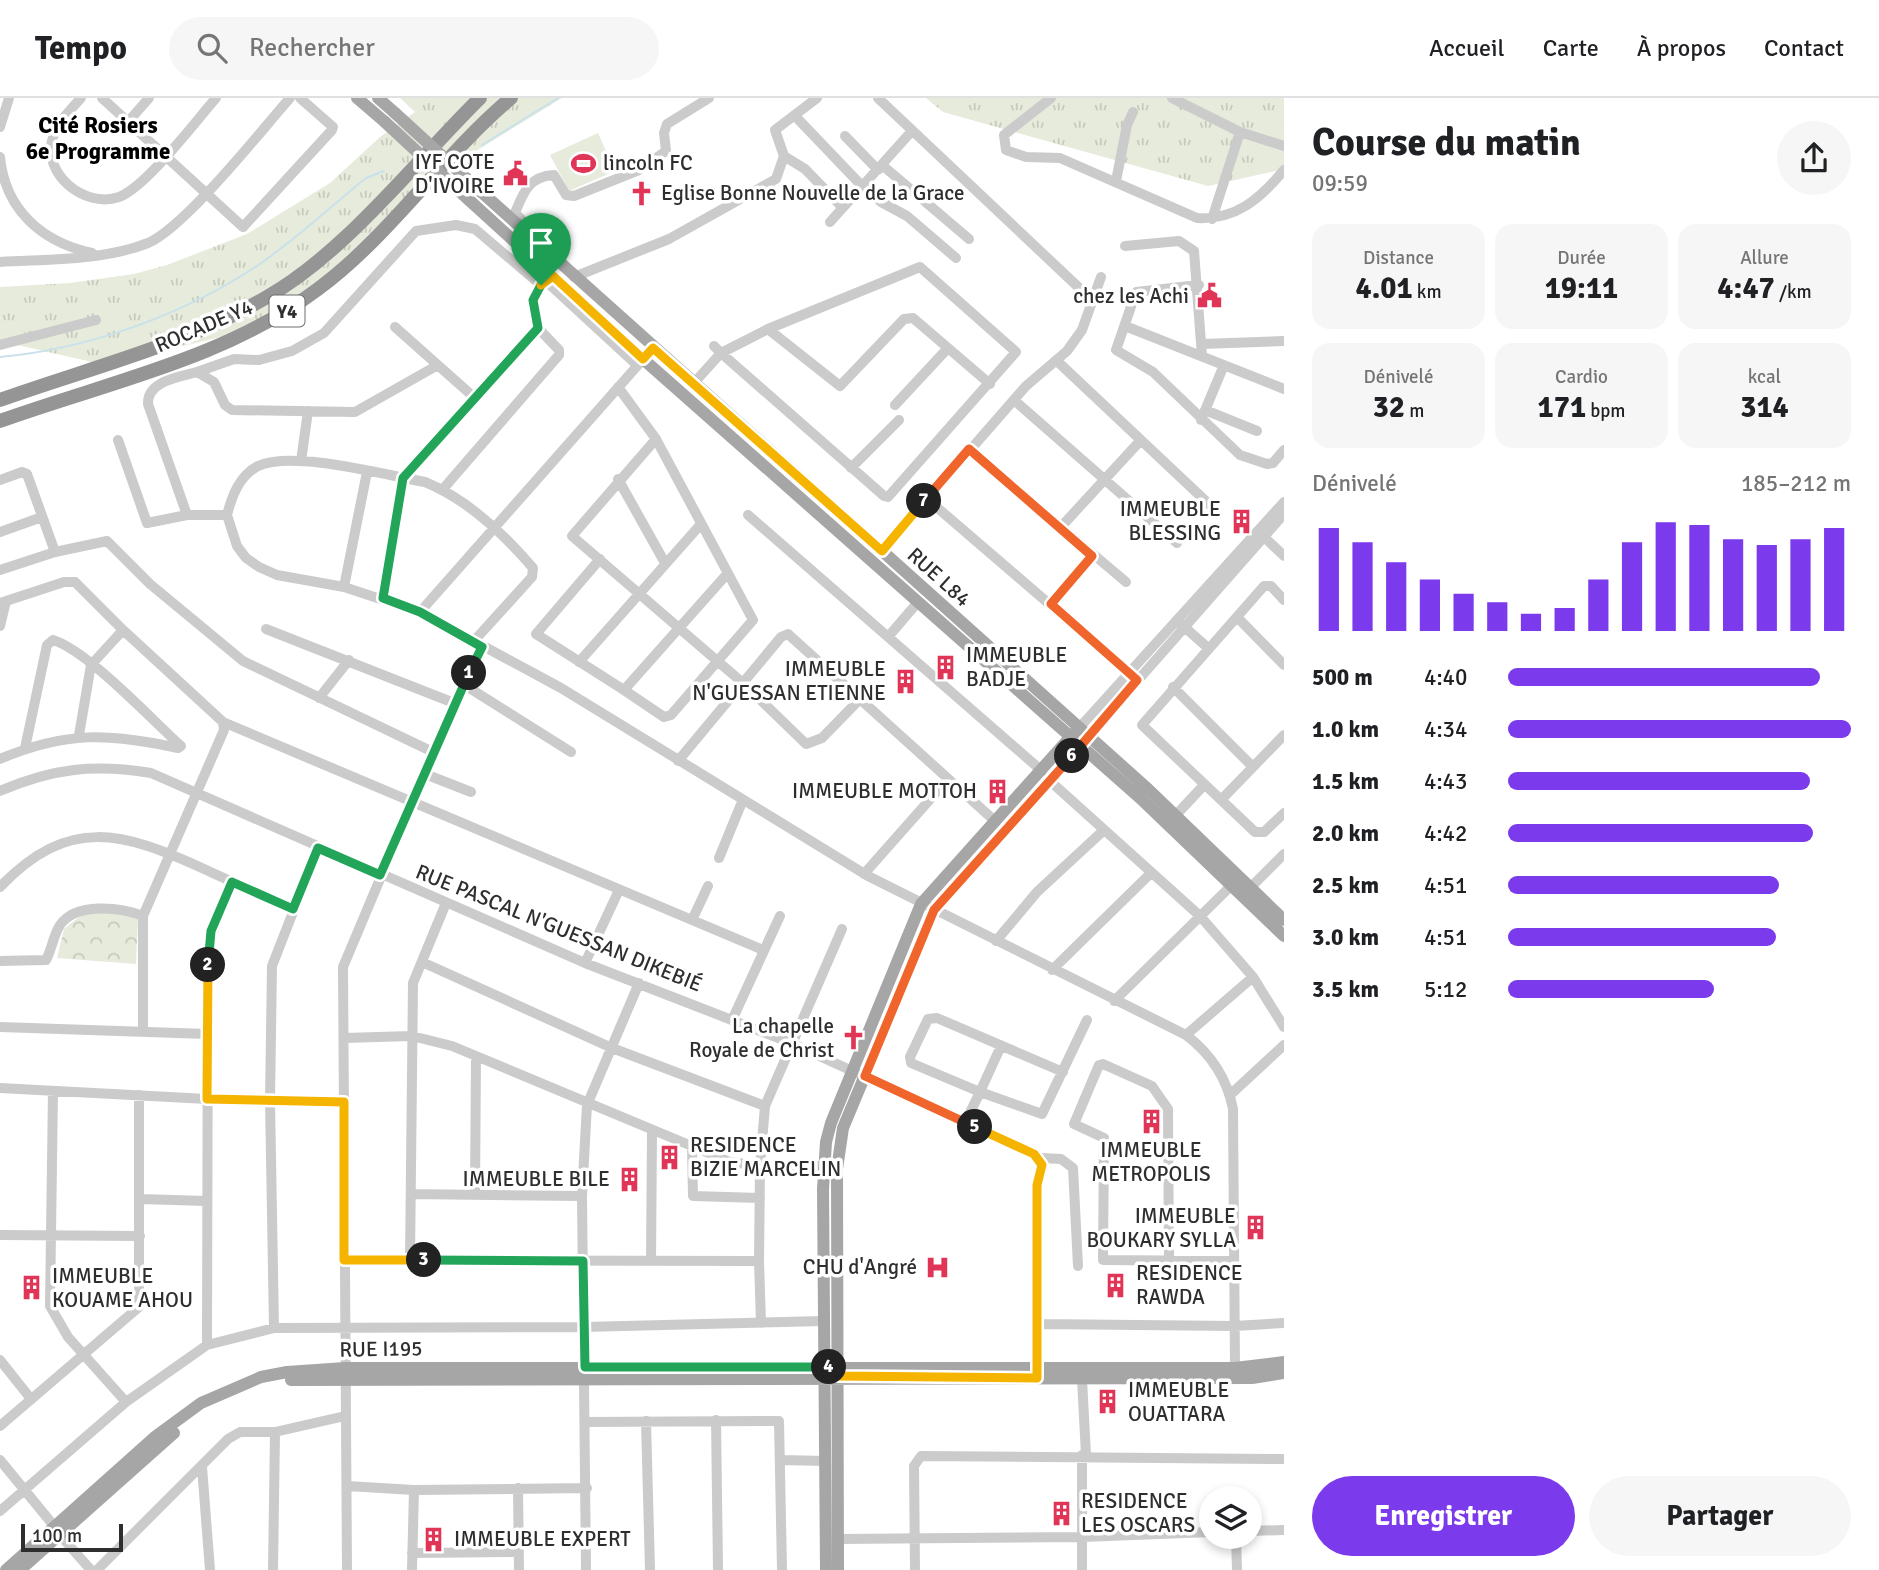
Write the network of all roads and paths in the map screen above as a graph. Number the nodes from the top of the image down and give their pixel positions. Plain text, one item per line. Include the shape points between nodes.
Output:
1 (9, 98) edge
2 (81, 98) edge
3 (102, 98) edge
4 (149, 98) edge
5 (216, 98) edge
6 (290, 98) edge
7 (300, 98) edge
8 (357, 98) edge
9 (378, 98) edge
10 (480, 98) edge
11 (511, 98) edge
12 (709, 98) edge
13 (817, 98) edge
14 (878, 98) edge
15 (1051, 98) edge
16 (1172, 98) edge
17 (1133, 112) dead end
18 (796, 117) junction
19 (390, 118) junction
20 (128, 122) junction
21 (0, 127) edge
22 (911, 132) junction
23 (1240, 132) junction
24 (845, 136) dead end
25 (1284, 146) edge
26 (164, 155) junction
27 (784, 156) junction
28 (0, 157) edge
29 (880, 167) junction
30 (1284, 170) edge
31 (1116, 181) junction
32 (862, 186) junction
33 (205, 192) junction
34 (842, 207) junction
35 (1212, 219) junction
36 (830, 222) dead end
37 (970, 239) dead end
38 (1125, 246) dead end
39 (96, 254) junction
40 (956, 258) dead end
41 (0, 262) edge
42 (577, 276) junction
43 (1101, 278) dead end
44 (547, 281) junction
45 (1199, 285) junction
46 (1093, 301) junction
47 (96, 320) dead end
48 (1125, 326) junction
49 (395, 327) dead end
50 (538, 328) junction
51 (768, 329) junction
52 (1284, 341) edge
53 (1202, 344) junction
54 (0, 345) edge
55 (653, 348) junction
56 (948, 348) junction
57 (717, 349) junction
58 (1202, 356) junction
59 (1057, 361) junction
60 (640, 362) junction
61 (438, 365) junction
62 (1223, 365) junction
63 (198, 372) junction
64 (693, 384) junction
65 (990, 384) junction
66 (618, 387) junction
67 (1283, 388) edge
68 (476, 398) junction
69 (0, 400) edge
70 (1014, 400) junction
71 (895, 405) dead end
72 (309, 411) junction
73 (1203, 415) junction
74 (899, 420) dead end
75 (0, 421) edge
76 (1257, 431) dead end
77 (656, 439) junction
78 (118, 440) dead end
79 (1140, 441) junction
80 (969, 449) junction
81 (1284, 450) edge
82 (302, 461) junction
83 (851, 468) junction
84 (367, 472) junction
85 (403, 478) junction
86 (0, 480) edge
87 (618, 480) junction
88 (1104, 480) junction
89 (443, 489) junction
90 (926, 498) junction
91 (1284, 502) edge
92 (1213, 508) dead end
93 (187, 514) junction
94 (1284, 514) edge
95 (227, 515) junction
96 (748, 515) dead end
97 (42, 517) junction
98 (701, 524) junction
99 (493, 526) junction
100 (1060, 528) junction
101 (0, 532) edge
102 (1261, 534) junction
103 (866, 537) junction
104 (1177, 543) dead end
105 (856, 548) junction
106 (882, 551) junction
107 (55, 552) junction
108 (1092, 556) junction
109 (1284, 556) edge
110 (600, 559) junction
111 (665, 563) junction
112 (0, 570) edge
113 (727, 574) junction
114 (1126, 582) dead end
115 (344, 587) junction
116 (639, 593) junction
117 (383, 598) junction
118 (1284, 600) edge
119 (3, 602) edge
120 (918, 602) junction
121 (1051, 604) junction
122 (420, 612) junction
123 (1237, 617) junction
124 (1181, 623) junction
125 (0, 626) edge
126 (678, 628) junction
127 (266, 629) dead end
128 (122, 631) junction
129 (888, 637) junction
130 (478, 645) junction
131 (1208, 648) junction
132 (349, 660) junction
133 (715, 661) junction
134 (579, 662) junction
135 (91, 665) junction
136 (1284, 665) edge
137 (1133, 677) junction
138 (743, 683) junction
139 (463, 684) junction
140 (1172, 687) junction
141 (624, 690) junction
142 (319, 698) junction
143 (859, 700) junction
144 (454, 703) junction
145 (223, 722) junction
146 (79, 735) junction
147 (1284, 735) edge
148 (1079, 737) junction
149 (25, 748) junction
150 (571, 752) dead end
151 (435, 753) junction
152 (0, 759) edge
153 (678, 761) junction
154 (1252, 766) junction
155 (425, 774) junction
156 (1046, 776) junction
157 (948, 779) junction
158 (1204, 785) junction
159 (0, 791) edge
160 (198, 792) junction
161 (471, 792) dead end
162 (1221, 800) junction
163 (413, 801) junction
164 (742, 802) junction
165 (1284, 813) edge
166 (1176, 815) junction
167 (996, 822) junction
168 (1104, 830) junction
169 (318, 848) junction
170 (170, 853) junction
171 (1284, 854) edge
172 (719, 858) dead end
173 (1151, 873) junction
174 (864, 874) junction
175 (380, 875) junction
176 (1237, 880) junction
177 (232, 882) junction
178 (708, 886) dead end
179 (1252, 886) junction
180 (0, 887) edge
181 (619, 890) junction
182 (446, 903) junction
183 (921, 904) junction
184 (293, 909) junction
185 (934, 910) junction
186 (143, 916) junction
187 (780, 916) dead end
188 (1200, 916) junction
189 (693, 918) junction
190 (1284, 920) edge
191 (842, 929) dead end
192 (1284, 936) edge
193 (996, 941) junction
194 (763, 950) junction
195 (0, 961) edge
196 (422, 962) junction
197 (585, 963) junction
198 (1052, 970) junction
199 (1253, 977) junction
200 (639, 983) junction
201 (1114, 1001) junction
202 (733, 1018) junction
203 (1087, 1020) dead end
204 (0, 1027) edge
205 (1284, 1027) edge
206 (143, 1032) junction
207 (207, 1034) junction
208 (1186, 1035) junction
209 (412, 1036) junction
210 (344, 1038) junction
211 (792, 1043) junction
212 (1284, 1045) edge
213 (1001, 1046) junction
214 (612, 1048) junction
215 (476, 1056) junction
216 (1063, 1072) junction
217 (859, 1073) junction
218 (0, 1088) edge
219 (53, 1091) junction
220 (980, 1092) junction
221 (1230, 1095) junction
222 (139, 1096) junction
223 (207, 1099) junction
224 (270, 1100) junction
225 (344, 1102) junction
226 (587, 1105) junction
227 (765, 1106) junction
228 (965, 1123) junction
229 (652, 1132) junction
230 (692, 1148) junction
231 (1040, 1158) junction
232 (760, 1166) junction
233 (824, 1166) junction
234 (823, 1189) junction
235 (837, 1189) junction
236 (411, 1194) junction
237 (475, 1194) junction
238 (582, 1196) junction
239 (760, 1198) junction
240 (141, 1199) junction
241 (206, 1201) junction
242 (0, 1236) edge
243 (140, 1236) junction
244 (51, 1237) junction
245 (344, 1260) junction
246 (410, 1260) junction
247 (1169, 1260) junction
248 (583, 1261) junction
249 (651, 1261) junction
250 (759, 1261) junction
251 (1232, 1261) junction
252 (1078, 1266) dead end
253 (823, 1321) junction
254 (761, 1323) junction
255 (1284, 1323) edge
256 (1038, 1324) junction
257 (1235, 1326) junction
258 (345, 1327) junction
259 (584, 1327) junction
260 (274, 1328) junction
261 (207, 1345) junction
262 (84, 1355) junction
263 (0, 1360) edge
264 (1284, 1362) edge
265 (1235, 1368) junction
266 (823, 1372) junction
267 (838, 1372) junction
268 (1037, 1372) junction
269 (345, 1373) junction
270 (585, 1373) junction
271 (1284, 1373) edge
272 (1082, 1379) junction
273 (31, 1399) junction
274 (126, 1402) junction
275 (345, 1416) junction
276 (716, 1420) junction
277 (646, 1421) junction
278 (586, 1422) junction
279 (0, 1426) edge
280 (275, 1432) junction
281 (1084, 1455) junction
282 (1284, 1459) edge
283 (0, 1460) edge
284 (781, 1460) junction
285 (825, 1461) junction
286 (202, 1467) junction
287 (347, 1486) junction
288 (518, 1488) junction
289 (587, 1488) junction
290 (24, 1490) junction
291 (414, 1490) junction
292 (0, 1511) edge
293 (57, 1530) junction
294 (1284, 1530) edge
295 (1262, 1531) edge
296 (1199, 1532) edge
297 (1082, 1537) junction
298 (915, 1538) junction
299 (838, 1539) junction
300 (1236, 1549) edge
301 (519, 1552) junction
302 (412, 1553) junction
303 (6, 1570) edge
304 (20, 1570) edge
305 (91, 1570) edge
306 (97, 1570) edge
307 (210, 1570) edge
308 (273, 1570) edge
309 (347, 1570) edge
310 (412, 1570) edge
311 (519, 1570) edge
312 (586, 1570) edge
313 (649, 1570) edge
314 (718, 1570) edge
315 (782, 1570) edge
316 (826, 1570) edge
317 (838, 1570) edge
318 (915, 1570) edge
319 (1082, 1570) edge
320 (1237, 1570) edge

1 - 21 street
2 - 26 street via 53,137 54,164 69,186 93,198 118,197 142,181
3 - 20 street
4 - 20 street
5 - 26 street
6 - 33 street
7 - 33 street via 333,128 243,227
8 - 19 main road, RUE L84
9 - 19 main road, RUE L84
10 - 69 highway, ROCADE Y4 / Y4 via 340,240 270,296 233,316 136,354
11 - 75 highway, ROCADE Y4 / Y4 via 470,135 361,253 281,315 185,359
12 - 42 street via 667,124 666,151 639,170 574,195 566,195 554,175 543,175 527,187 515,213
13 - 18 street
14 - 22 street
15 - 31 street via 1010,128 1004,135 1004,147 1026,157 1060,159
16 - 23 street
17 - 31 street
18 - 27 street via 775,130
18 - 32 street
19 - 42 main road, RUE L84, bridge
19 - 44 main road, RUE L84, bridge
20 - 26 street
22 - 29 street
22 - 46 street
23 - 25 street
23 - 35 street
24 - 29 street
26 - 33 street
27 - 34 street via 805,169
27 - 42 street via 776,178 737,202 669,239
28 - 39 street via 5,183 25,218 54,241
29 - 32 street
29 - 37 street
30 - 35 street via 1262,195 1229,215
31 - 35 street via 1196,218
32 - 34 street
32 - 40 street via 907,216
33 - 39 street via 151,242
34 - 36 street
38 - 45 street via 1183,242 1194,251
39 - 41 street
42 - 55 main road, RUE L84
43 - 46 street
44 - 50 street via 533,300
44 - 60 main road, RUE L84
44 - 63 street via 475,229 456,225 416,231 324,333 306,346 259,360 234,359
45 - 48 street via 1136,292
45 - 53 street
46 - 59 street via 1078,337
47 - 54 street
48 - 58 street
48 - 73 street via 1116,350 1149,368
49 - 61 street
50 - 68 street
50 - 89 street via 559,355
51 - 56 street via 840,386 908,317
51 - 57 street
51 - 65 street via 920,267 1015,349
52 - 53 street
53 - 58 street
55 - 60 street
55 - 64 main road, RUE L84
56 - 65 street
56 - 71 street
57 - 64 street
57 - 83 street
58 - 62 street
59 - 70 street
59 - 79 street
60 - 66 street
60 - 105 main road, RUE L84
61 - 68 street
61 - 72 street via 362,409
62 - 67 street
62 - 73 street
63 - 72 street via 214,382 232,410
63 - 93 street via 156,385 148,398
64 - 103 main road, RUE L84
65 - 83 street via 891,496 884,496
66 - 77 street
66 - 99 street
68 - 85 street
70 - 80 street
70 - 88 street
72 - 82 street
73 - 76 street
73 - 81 street via 1233,451 1248,459 1273,463
74 - 83 street
77 - 87 street
77 - 98 street
78 - 93 street via 145,521 151,524
79 - 88 street
79 - 92 street
80 - 90 street
80 - 100 street
82 - 84 street
82 - 95 street via 278,460 256,467 235,489
84 - 85 street
84 - 115 street
85 - 89 street
85 - 117 street
86 - 97 street via 25,472
87 - 110 street via 572,532
87 - 111 street
88 - 100 street
88 - 104 street
89 - 99 street
90 - 106 street
90 - 121 street
91 - 102 street
93 - 95 street
94 - 102 street
95 - 115 street via 237,546 259,567 277,575
96 - 129 street
97 - 101 street
97 - 107 street
98 - 111 street
98 - 113 street
99 - 122 street
99 - 130 street via 533,568 532,577
100 - 108 street
102 - 109 street
102 - 124 street
103 - 105 main road
103 - 106 main road, RUE L84
105 - 120 main road, RUE L84
106 - 148 main road, RUE L84
107 - 112 street
107 - 142 street via 107,541 233,654
108 - 114 street
108 - 121 street
110 - 116 street
110 - 134 street via 536,634
111 - 116 street
113 - 126 street
113 - 133 street via 753,620
115 - 117 street
116 - 126 street
116 - 134 street
117 - 122 street
118 - 123 street via 1268,585
119 - 125 street
119 - 128 street via 75,582
120 - 129 street
120 - 148 main road, RUE L84
121 - 137 street
122 - 130 street
123 - 131 street
123 - 136 street
124 - 131 street
124 - 137 street
126 - 133 street
126 - 141 street
127 - 132 street
128 - 135 street
128 - 145 street
129 - 156 street
130 - 139 street
130 - 153 street via 561,688
131 - 140 street
132 - 142 street
132 - 144 street
133 - 138 street
133 - 141 street via 668,717
134 - 141 street
135 - 146 street
135 - 146 street via 181,746
135 - 149 street via 61,643 53,640 47,645
137 - 148 street
138 - 143 street via 806,744 822,738
138 - 143 street via 788,634
138 - 153 street
139 - 144 street
139 - 150 street
140 - 154 street
140 - 158 street via 1142,725
142 - 151 street
143 - 157 street
144 - 151 street
145 - 160 street via 224,730
145 - 163 street
146 - 149 street
147 - 154 street
148 - 156 main road
148 - 166 main road, RUE L84
148 - 176 main road, RUE L84 via 1140,798
149 - 152 street
151 - 155 street
153 - 164 street
154 - 162 street
155 - 161 street
155 - 163 street
156 - 167 main road
156 - 168 street
156 - 185 main road
157 - 167 street
157 - 174 street
158 - 162 street
158 - 166 street
159 - 160 street, RUE PASCAL N'GUESSAN DIKEBIÉ via 72,768 109,766 151,773
160 - 169 street, RUE PASCAL N'GUESSAN DIKEBIÉ
160 - 170 street
162 - 165 street via 1259,834
163 - 175 street
163 - 181 street
164 - 172 street
164 - 174 street
166 - 176 main road, RUE L84
167 - 183 main road
168 - 173 street
168 - 193 street via 1037,892
169 - 175 street, RUE PASCAL N'GUESSAN DIKEBIÉ
169 - 184 street
170 - 177 street
170 - 180 street via 126,838 94,836 38,854
170 - 186 street
171 - 179 street
173 - 188 street
173 - 198 street
174 - 183 street
175 - 182 street, RUE PASCAL N'GUESSAN DIKEBIÉ
175 - 210 street via 343,967
176 - 179 main road, RUE L84
176 - 188 street
176 - 192 main road
177 - 184 street
177 - 207 street via 208,945
178 - 189 street
179 - 190 main road, RUE L84
181 - 189 street
181 - 197 street
182 - 196 street
182 - 197 street, RUE PASCAL N'GUESSAN DIKEBIÉ
183 - 185 street
183 - 217 main road
184 - 224 street via 272,966
185 - 193 street
185 - 217 main road
186 - 195 street via 101,909 76,911 62,922 46,960
186 - 206 street
187 - 194 street
188 - 199 street
188 - 201 street
189 - 194 street
191 - 211 street
193 - 198 street
194 - 202 street
196 - 209 street via 413,984
196 - 214 street
197 - 200 street, RUE PASCAL N'GUESSAN DIKEBIÉ
198 - 201 street
199 - 205 street
199 - 208 street
200 - 202 street, RUE PASCAL N'GUESSAN DIKEBIÉ
200 - 214 street
201 - 208 street
202 - 211 street, RUE PASCAL N'GUESSAN DIKEBIÉ
203 - 216 street
204 - 206 street
206 - 207 street
207 - 223 street
208 - 221 street via 1219,1069
209 - 210 street
209 - 215 street
209 - 236 street
210 - 225 street
211 - 217 street, RUE PASCAL N'GUESSAN DIKEBIÉ
211 - 227 street
212 - 221 street
213 - 216 street
213 - 220 street
213 - 220 street via 928,1018 910,1058 913,1066
214 - 226 street
214 - 227 street
215 - 226 street
215 - 237 street
216 - 220 street via 1042,1114
217 - 228 street, RUE PASCAL N'GUESSAN DIKEBIÉ
217 - 233 main road via 831,1123
217 - 235 main road via 839,1143
218 - 219 street
219 - 222 street
219 - 244 street
220 - 228 street
221 - 251 street
222 - 223 street
222 - 240 street
223 - 224 street
223 - 241 street
224 - 225 street
224 - 260 street
225 - 245 street
226 - 229 street
226 - 238 street
227 - 232 street
228 - 231 street, RUE PASCAL N'GUESSAN DIKEBIÉ
229 - 230 street
229 - 249 street
230 - 232 street via 730,1162
230 - 239 street via 693,1196
231 - 252 street, RUE PASCAL N'GUESSAN DIKEBIÉ via 1061,1159 1073,1168
231 - 256 street
232 - 233 street
232 - 239 street
233 - 234 main road
234 - 235 main road
234 - 253 main road
235 - 267 main road
236 - 237 street
236 - 246 street
237 - 238 street
238 - 248 street
239 - 250 street
240 - 241 street
240 - 243 street
241 - 261 street
242 - 244 street
243 - 244 street
243 - 262 street via 139,1307
244 - 262 street via 50,1306
245 - 246 street
245 - 258 street
246 - 248 street
247 - 247 street via 1168,1109 1152,1086 1099,1065 1074,1124 1104,1138 1103,1260
247 - 251 street
248 - 249 street
248 - 259 street
249 - 250 street
250 - 254 street
251 - 257 street
253 - 254 street
253 - 266 main road
254 - 259 street
255 - 257 street
256 - 257 street
256 - 268 street
257 - 265 street
258 - 259 street
258 - 260 street
258 - 269 street
259 - 270 street
260 - 261 street
261 - 274 street
262 - 273 street
262 - 274 street
263 - 273 street
264 - 265 main road
265 - 268 main road
266 - 267 main road, RUE I195
266 - 270 main road, RUE I195
266 - 285 main road
267 - 268 main road, RUE I195
267 - 299 main road
268 - 272 main road
269 - 270 main road, RUE I195
269 - 275 street
269 - 293 main road, RUE I195 via 264,1384 206,1410
270 - 278 street
271 - 272 main road via 1252,1378
272 - 281 street
273 - 279 street
274 - 290 street
275 - 280 street
275 - 287 street
276 - 277 street
276 - 284 street via 779,1421
276 - 314 street
277 - 278 street
277 - 313 street
278 - 289 street
280 - 286 street via 240,1432 218,1446
280 - 308 street
281 - 282 street
281 - 297 street
281 - 298 street via 921,1456 914,1466
283 - 290 street
284 - 285 street
284 - 315 street
285 - 316 main road
286 - 306 street
286 - 307 street
287 - 291 street
287 - 309 street
288 - 289 street
288 - 291 street
288 - 301 street
289 - 312 street
290 - 292 street
290 - 293 street
291 - 302 street
293 - 303 main road, RUE I195
293 - 304 main road, RUE I195
293 - 305 street
294 - 295 street
296 - 297 street
297 - 298 street
297 - 319 street
298 - 299 street
298 - 318 street
299 - 317 main road
300 - 320 street
301 - 302 street
301 - 311 street
302 - 310 street

